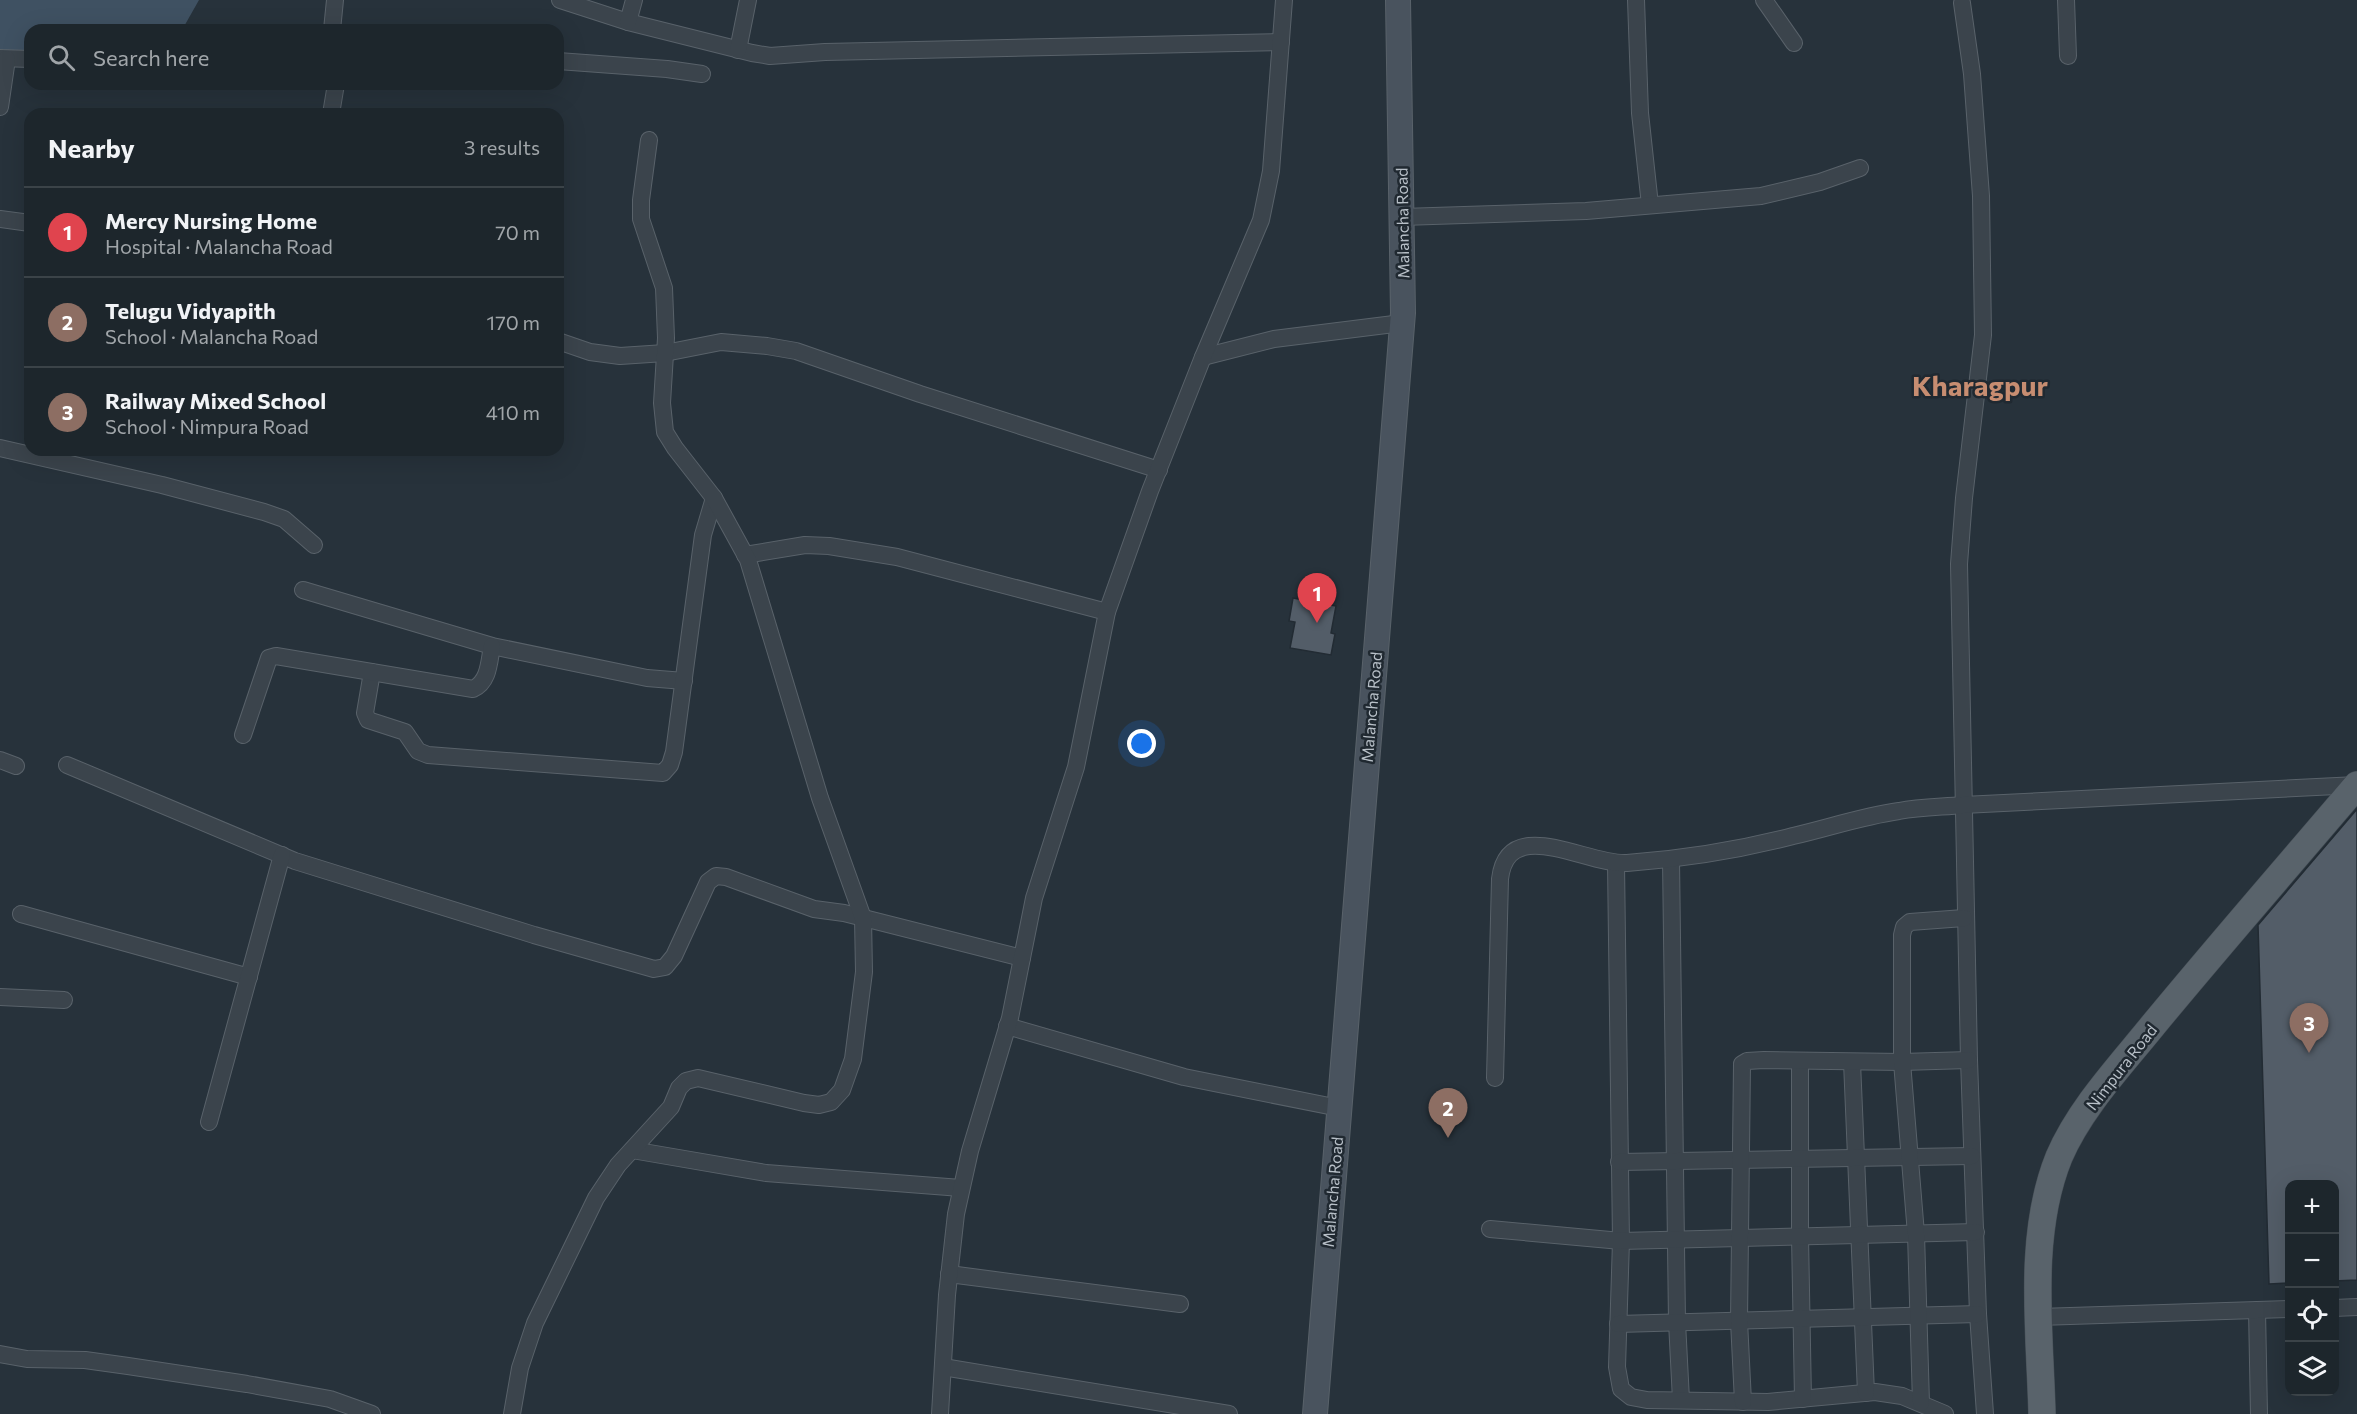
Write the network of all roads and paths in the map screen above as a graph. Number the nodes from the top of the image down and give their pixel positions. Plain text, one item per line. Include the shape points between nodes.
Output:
1 (335, 0) edge
2 (560, 0) edge
3 (634, 0) edge
4 (748, 0) edge
5 (1284, 0) edge
6 (1398, 0) edge
7 (1636, 0) edge
8 (1764, 0) edge
9 (2066, 0) edge
10 (1962, 3) dead end
11 (628, 22) junction
12 (333, 24) edge
13 (1281, 42) junction
14 (1794, 43) dead end
15 (738, 50) junction
16 (2068, 56) dead end
17 (3, 58) edge
18 (24, 59) edge
19 (564, 61) edge
20 (702, 74) dead end
21 (335, 90) edge
22 (0, 107) edge
23 (332, 108) edge
24 (649, 140) dead end
25 (1860, 168) dead end
26 (1650, 205) junction
27 (1402, 218) junction
28 (0, 219) edge
29 (24, 223) edge
30 (1402, 323) junction
31 (564, 343) edge
32 (665, 353) junction
33 (1203, 357) junction
34 (0, 448) edge
35 (24, 453) edge
36 (35, 456) edge
37 (1159, 470) junction
38 (714, 498) junction
39 (314, 545) dead end
40 (745, 555) junction
41 (303, 590) dead end
42 (1107, 612) junction
43 (492, 646) junction
44 (372, 672) junction
45 (684, 681) junction
46 (243, 735) dead end
47 (67, 765) dead end
48 (2357, 785) edge
49 (1963, 805) junction
50 (282, 855) junction
51 (1671, 860) junction
52 (1616, 864) junction
53 (21, 914) dead end
54 (863, 918) junction
55 (1964, 918) junction
56 (1022, 958) junction
57 (249, 977) junction
58 (0, 997) edge
59 (64, 1000) dead end
60 (1007, 1026) junction
61 (1969, 1060) junction
62 (1800, 1061) junction
63 (1852, 1062) junction
64 (1902, 1062) junction
65 (1495, 1078) dead end
66 (1339, 1108) junction
67 (209, 1122) dead end
68 (632, 1150) junction
69 (1909, 1156) junction
70 (1972, 1156) junction
71 (1854, 1157) junction
72 (1800, 1159) junction
73 (1740, 1160) junction
74 (1676, 1161) junction
75 (1619, 1162) junction
76 (961, 1188) junction
77 (1490, 1229) dead end
78 (1976, 1232) junction
79 (1916, 1233) junction
80 (1859, 1235) junction
81 (1800, 1236) junction
82 (1739, 1238) junction
83 (1677, 1239) junction
84 (1621, 1241) junction
85 (949, 1274) junction
86 (1180, 1304) dead end
87 (2357, 1307) edge
88 (2339, 1308) edge
89 (2285, 1309) edge
90 (2257, 1310) junction
91 (1978, 1314) junction
92 (1919, 1316) junction
93 (1862, 1317) junction
94 (2039, 1317) junction
95 (1801, 1319) junction
96 (1739, 1321) junction
97 (1677, 1322) junction
98 (1618, 1324) junction
99 (0, 1354) edge
100 (943, 1367) junction
101 (1866, 1393) junction
102 (1803, 1399) junction
103 (1681, 1400) junction
104 (1743, 1402) junction
105 (1921, 1403) junction
106 (372, 1414) edge
107 (512, 1414) edge
108 (940, 1414) edge
109 (1229, 1414) edge
110 (1314, 1414) edge
111 (1945, 1414) edge
112 (1986, 1414) edge
113 (2042, 1414) edge
114 (2259, 1414) edge

1 - 12 street
2 - 11 street
3 - 11 street
4 - 15 street
5 - 13 street
6 - 27 street, Malancha Road
7 - 26 street via 1640,113
8 - 14 street
9 - 16 street
10 - 49 street via 1981,196 1983,313 1959,564
11 - 15 street
13 - 15 street via 770,56
13 - 33 street via 1271,171 1261,220
17 - 18 street
17 - 22 street
19 - 20 street
21 - 23 street
24 - 32 street via 641,219 664,288
25 - 26 street via 1761,196
26 - 27 street
27 - 30 street, Malancha Road
28 - 29 street
30 - 33 street via 1274,339
30 - 66 street, Malancha Road
31 - 32 street via 620,356
32 - 37 street via 721,342 796,351
32 - 38 street via 665,432
33 - 37 street
34 - 35 street
36 - 39 street via 264,512 284,519
37 - 42 street
38 - 40 street
38 - 45 street via 703,535
40 - 42 street via 805,545 829,546 897,557
40 - 54 street via 820,798
41 - 43 street
42 - 56 street via 1076,767 1034,898
43 - 44 street via 485,678 481,686 473,689
43 - 45 street via 647,678
44 - 45 street via 365,713 368,720 405,732 418,751 428,755 651,774 663,773 670,765
44 - 46 street via 276,656 268,658
47 - 50 street
48 - 49 street
48 - 94 main road, Nimpura Road via 2091,1101 2060,1157 2049,1190 2042,1226
49 - 51 street via 1900,811
49 - 55 street
50 - 54 street via 523,932 654,969 665,967 674,956 708,882 716,876 814,909
50 - 57 street
51 - 52 street
51 - 74 street
52 - 65 street via 1540,845 1520,847 1506,855 1502,864
52 - 75 street
53 - 57 street
54 - 56 street
54 - 68 street via 864,972 853,1059 837,1096 819,1105 698,1078 686,1081 671,1107
55 - 61 street
55 - 64 street via 1915,921 1904,927
56 - 60 street
57 - 67 street
58 - 59 street
60 - 66 street via 1184,1077
60 - 76 street
61 - 64 street
61 - 70 street
62 - 63 street
62 - 72 street
62 - 73 street via 1755,1060 1742,1064
63 - 64 street
63 - 71 street
64 - 69 street
66 - 110 street, Malancha Road
68 - 76 street via 766,1173
68 - 107 street via 596,1198 554,1280 520,1368
69 - 70 street
69 - 71 street
69 - 79 street
70 - 78 street
71 - 72 street
71 - 80 street
72 - 73 street
72 - 81 street
73 - 74 street
73 - 82 street
74 - 75 street
74 - 83 street
75 - 84 street
76 - 85 street
77 - 84 street
78 - 79 street
78 - 91 street
79 - 80 street
79 - 92 street
80 - 81 street
80 - 93 street
81 - 82 street
81 - 95 street
82 - 83 street
82 - 96 street
83 - 84 street
83 - 97 street
84 - 98 street
85 - 86 street
85 - 100 street
87 - 88 street
89 - 90 street
90 - 94 street
90 - 114 street
91 - 92 street
91 - 112 street
92 - 93 street
92 - 105 street
93 - 95 street
93 - 101 street
94 - 113 main road, Nimpura Road
95 - 96 street
95 - 102 street
96 - 97 street
96 - 104 street
97 - 98 street
97 - 103 street
98 - 103 street via 1621,1389 1631,1397 1647,1400
99 - 106 street via 106,1363 247,1384 330,1399
100 - 108 street
100 - 109 street
101 - 102 street
101 - 105 street via 1902,1396
102 - 104 street
103 - 104 street
105 - 111 street

